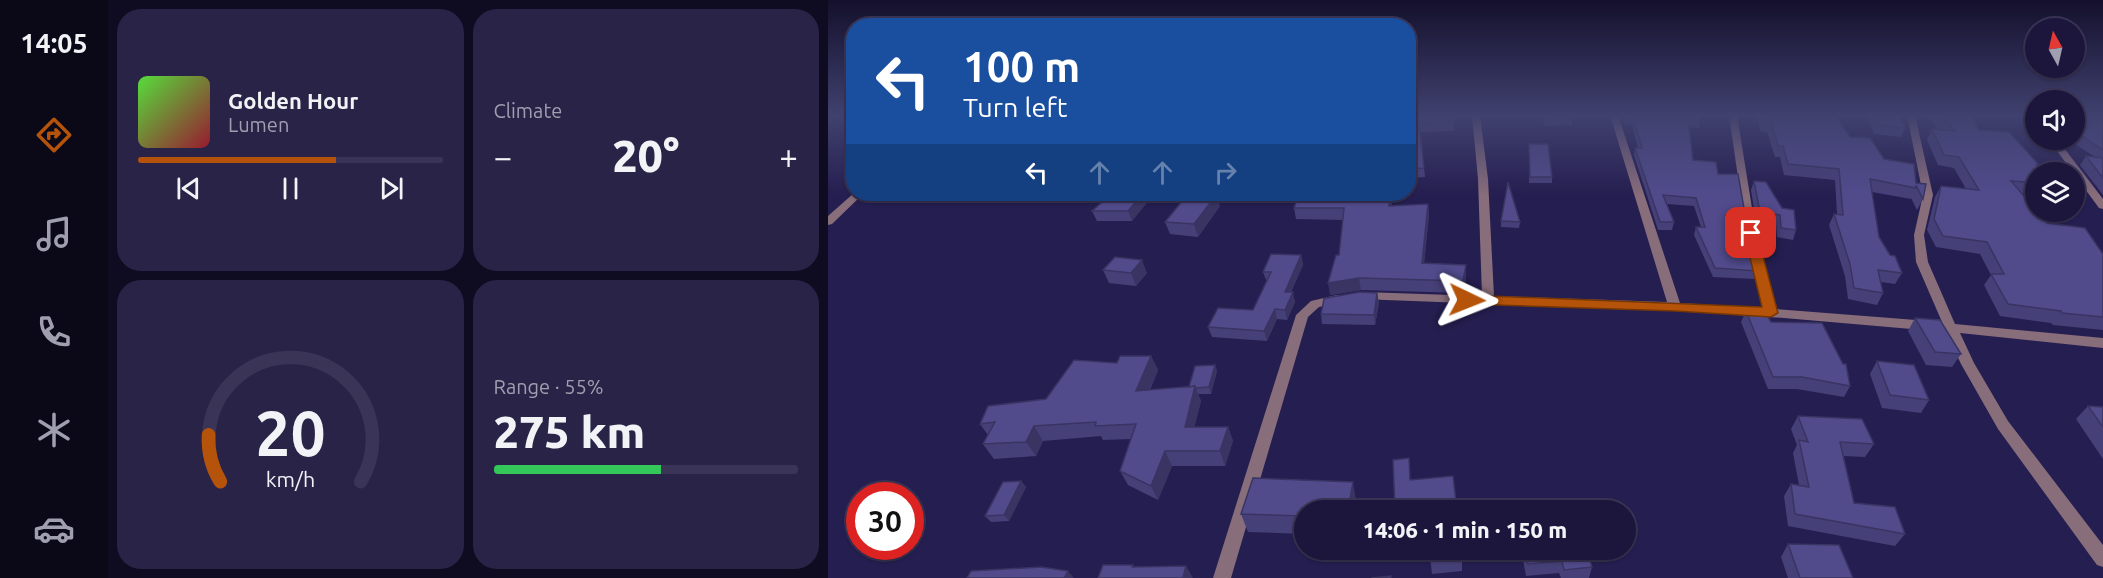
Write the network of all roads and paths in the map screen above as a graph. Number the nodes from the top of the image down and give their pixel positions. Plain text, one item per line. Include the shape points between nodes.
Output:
1 (1479, 142) edge
2 (1623, 142) edge
3 (1737, 142) edge
4 (1917, 142) edge
5 (2061, 150) edge
6 (850, 201) edge
7 (2103, 207) edge
8 (828, 222) edge
9 (1488, 301) junction
10 (1675, 307) junction
11 (1771, 313) junction
12 (1950, 326) junction
13 (2103, 343) edge
14 (2103, 559) edge
15 (1222, 578) edge

1 - 9 street
2 - 10 street
3 - 11 street via 1751,233
4 - 12 street via 1928,195 1919,235 1922,262
5 - 7 street
6 - 8 street
9 - 10 street
9 - 15 street via 1361,296 1315,304 1302,315
10 - 11 street
11 - 12 street
12 - 13 street
12 - 14 street via 2003,425

